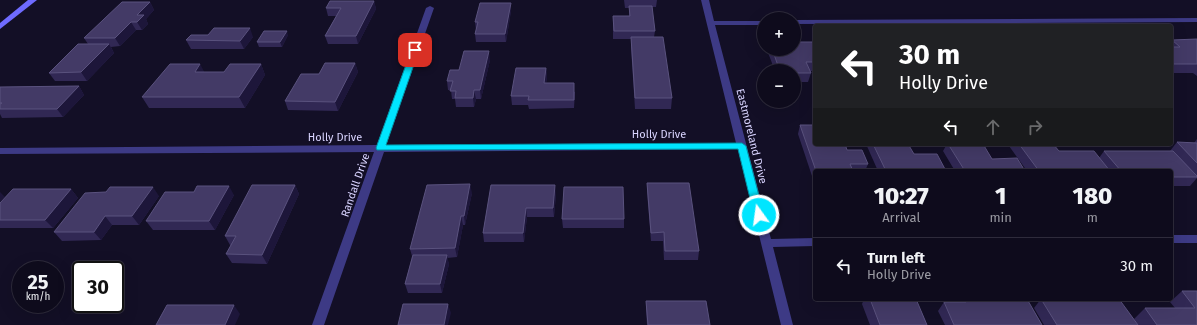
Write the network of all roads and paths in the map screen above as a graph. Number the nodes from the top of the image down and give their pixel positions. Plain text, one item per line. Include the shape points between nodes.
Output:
1 (33, 0) edge
2 (705, 0) edge
3 (430, 8) dead end
4 (1197, 20) edge
5 (757, 22) edge
6 (801, 22) edge
7 (711, 23) junction
8 (0, 27) edge
9 (742, 146) junction
10 (380, 148) junction
11 (0, 151) edge
12 (1173, 239) edge
13 (1197, 239) edge
14 (766, 242) junction
15 (813, 242) edge
16 (318, 325) edge
17 (787, 325) edge

1 - 8 street
2 - 7 street, Eastmoreland Drive
3 - 10 street, Randall Drive
4 - 6 street
5 - 7 street
7 - 9 street, Eastmoreland Drive
9 - 10 street, Holly Drive
9 - 14 street, Eastmoreland Drive
10 - 11 street, Holly Drive
10 - 16 street, Randall Drive
12 - 13 street
14 - 15 street
14 - 17 street, Eastmoreland Drive

